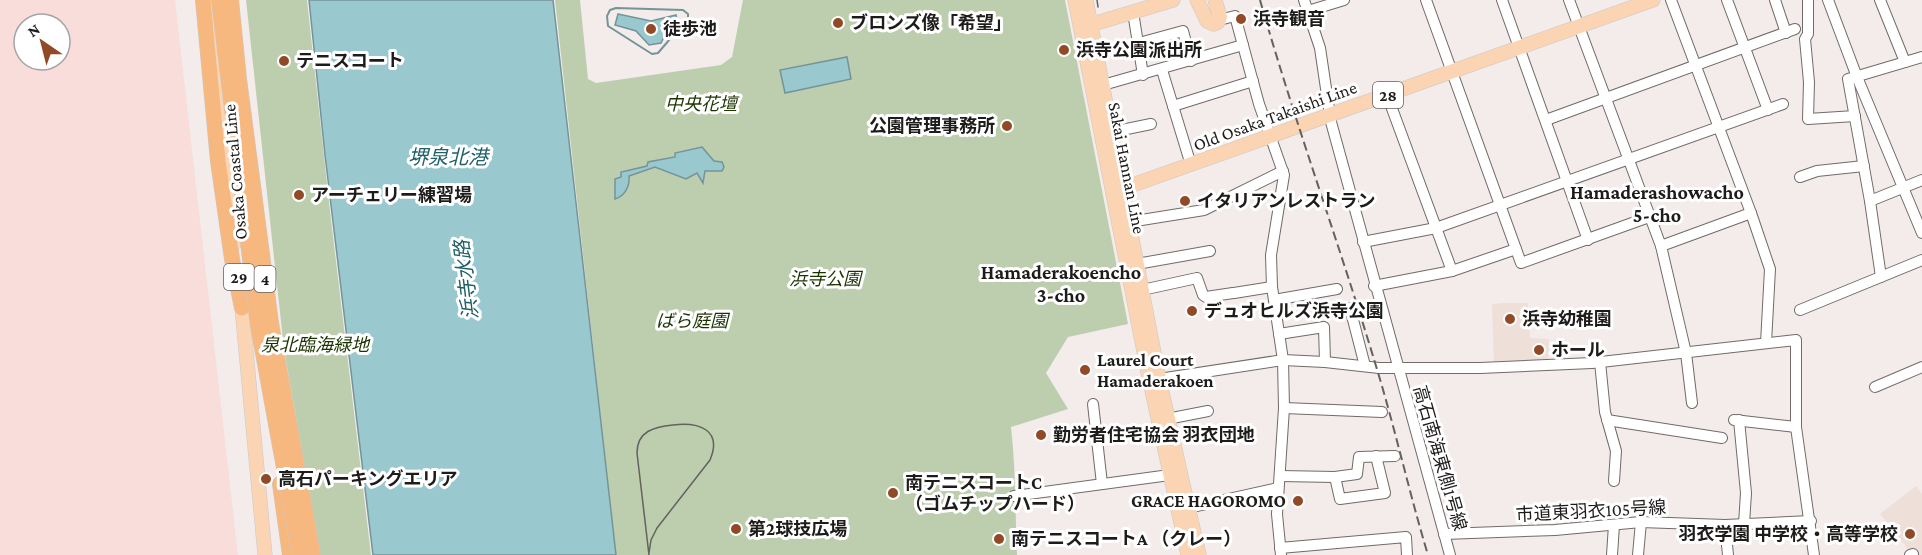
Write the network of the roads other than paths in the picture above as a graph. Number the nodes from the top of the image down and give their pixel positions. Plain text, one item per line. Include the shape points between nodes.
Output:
1 (203, 0) edge
2 (211, 0) edge
3 (219, 0) edge
4 (231, 0) edge
5 (238, 0) edge
6 (1075, 0) edge
7 (1086, 0) edge
8 (1173, 0) edge
9 (1197, 0) edge
10 (1215, 0) edge
11 (1304, 0) edge
12 (1344, 0) edge
13 (1426, 0) edge
14 (1502, 0) edge
15 (1569, 0) edge
16 (1653, 0) edge
17 (1671, 0) edge
18 (1727, 0) edge
19 (1775, 0) edge
20 (1808, 0) edge
21 (1828, 0) edge
22 (1880, 0) edge
23 (1133, 12) junction
24 (1308, 12) junction
25 (1219, 20) junction
26 (1086, 26) junction
27 (1578, 26) junction
28 (1138, 43) junction
29 (1243, 45) junction
30 (1519, 47) junction
31 (1745, 48) junction
32 (1922, 57) edge
33 (1191, 61) junction
34 (1905, 62) junction
35 (1695, 66) junction
36 (1162, 70) junction
37 (1452, 72) junction
38 (1143, 75) junction
39 (1857, 77) junction
40 (1252, 81) junction
41 (1103, 85) junction
42 (1387, 95) junction
43 (1605, 99) junction
44 (1783, 104) dead end
45 (1173, 106) junction
46 (1767, 110) junction
47 (1329, 116) junction
48 (1855, 116) junction
49 (1546, 120) junction
50 (1151, 124) dead end
51 (1719, 127) junction
52 (1112, 132) junction
53 (1271, 137) junction
54 (1628, 161) junction
55 (1191, 165) junction
56 (1864, 166) junction
57 (1283, 171) junction
58 (1800, 177) dead end
59 (1922, 180) edge
60 (1568, 182) junction
61 (1904, 188) junction
62 (1118, 191) junction
63 (1870, 201) junction
64 (1500, 206) junction
65 (1751, 213) junction
66 (1649, 217) junction
67 (1130, 222) junction
68 (1436, 228) junction
69 (1922, 233) edge
70 (1588, 240) junction
71 (1363, 242) junction
72 (1661, 246) junction
73 (1516, 249) junction
74 (1210, 251) dead end
75 (1922, 260) edge
76 (1132, 265) junction
77 (1452, 271) junction
78 (1881, 278) junction
79 (1374, 286) junction
80 (1272, 287) junction
81 (1337, 289) dead end
82 (1142, 290) junction
83 (1274, 300) junction
84 (1350, 308) dead end
85 (1800, 310) dead end
86 (252, 319) junction
87 (1279, 334) junction
88 (1766, 343) junction
89 (1686, 353) junction
90 (1282, 360) junction
91 (1325, 362) junction
92 (1600, 362) junction
93 (1365, 366) junction
94 (1922, 367) edge
95 (1398, 369) junction
96 (1158, 379) junction
97 (1875, 387) dead end
98 (1692, 403) dead end
99 (1093, 404) dead end
100 (1284, 408) junction
101 (1208, 411) dead end
102 (1382, 412) dead end
103 (1167, 419) junction
104 (1607, 420) junction
105 (1796, 427) junction
106 (1722, 438) dead end
107 (1376, 456) junction
108 (1395, 456) dead end
109 (1175, 474) junction
110 (1280, 476) junction
111 (1335, 477) junction
112 (1614, 481) dead end
113 (1102, 484) junction
114 (1278, 488) junction
115 (1014, 496) dead end
116 (1188, 508) junction
117 (1811, 521) junction
118 (1641, 522) junction
119 (1744, 524) junction
120 (1614, 525) junction
121 (1725, 525) junction
122 (1444, 534) junction
123 (1280, 552) edge
124 (265, 555) edge
125 (292, 555) edge
126 (300, 555) edge
127 (313, 555) edge
128 (1188, 555) edge
129 (1199, 555) edge
130 (1407, 555) edge
131 (1450, 555) edge
132 (1612, 555) edge
133 (1638, 555) edge
134 (1728, 555) edge
135 (1814, 555) edge

1 - 86 highway via 211,104 232,259
2 - 86 main road, Osaka Coastal Line / 29
3 - 86 highway, 4, bridge
4 - 127 highway, 4, bridge via 271,323
5 - 86 main road, Osaka Coastal Line / 29
6 - 26 main road, Sakai Hannan Line
7 - 26 main road, Sakai Hannan Line
8 - 23 main road
9 - 25 main road via 1209,24
10 - 25 main road
11 - 24 street, 高石南海東側1号線
12 - 24 street
13 - 37 street
14 - 30 street
15 - 27 street
16 - 27 main road, Old Osaka Takaishi Line / 28
17 - 35 street
18 - 31 street
19 - 31 street via 1791,31
20 - 48 street via 1808,119
21 - 39 street
22 - 34 street
23 - 26 main road
23 - 28 street
24 - 47 street, 高石南海東側1号線 via 1320,48
25 - 29 street via 1235,16
26 - 41 main road, Sakai Hannan Line
26 - 62 main road, Sakai Hannan Line
27 - 30 main road, Old Osaka Takaishi Line / 28
27 - 43 street
28 - 33 street via 1183,31
28 - 38 street
29 - 33 street
29 - 40 street
30 - 37 main road, Old Osaka Takaishi Line / 28
30 - 49 street
31 - 35 street
31 - 46 street
32 - 34 street
33 - 36 street
34 - 39 street
35 - 43 street
35 - 51 street
36 - 38 street
36 - 45 street
37 - 42 main road, Old Osaka Takaishi Line / 28
37 - 64 street
38 - 41 street
39 - 48 street via 1848,79
39 - 61 street
40 - 45 street
40 - 53 street
41 - 52 main road, Sakai Hannan Line
42 - 47 main road, Old Osaka Takaishi Line / 28
42 - 68 street
43 - 49 street
43 - 54 street
44 - 46 street
45 - 55 street
46 - 51 street
47 - 53 main road, Old Osaka Takaishi Line / 28
47 - 71 street, 高石南海東側1号線
48 - 56 street
49 - 60 street
50 - 52 street
51 - 54 street
51 - 65 street
52 - 62 main road, Sakai Hannan Line
53 - 55 main road, Old Osaka Takaishi Line / 28
53 - 57 street
54 - 60 street
54 - 66 street
55 - 62 main road, Old Osaka Takaishi Line / 28
56 - 58 street via 1816,171
56 - 63 street
57 - 67 street via 1204,210
57 - 80 street via 1271,255
59 - 61 street
60 - 64 street
60 - 70 street
61 - 63 street
61 - 69 street
62 - 67 main road, Sakai Hannan Line
62 - 76 main road, Sakai Hannan Line
63 - 78 street
64 - 68 street
64 - 73 street
65 - 72 street
65 - 88 street via 1770,269
66 - 70 street
66 - 72 street
67 - 76 main road, Sakai Hannan Line
68 - 71 street
68 - 77 street
70 - 73 street via 1521,263
71 - 79 street, 高石南海東側1号線
72 - 89 street
73 - 77 street
74 - 76 street
75 - 78 street
76 - 82 main road, Sakai Hannan Line
76 - 109 main road, Sakai Hannan Line
77 - 79 street
78 - 85 street
79 - 95 street, 高石南海東側1号線
80 - 82 street via 1206,297 1197,278
80 - 83 street
81 - 83 street
82 - 96 main road, Sakai Hannan Line
83 - 87 street
84 - 93 street
86 - 124 main road, Osaka Coastal Line / 29
86 - 125 highway, bridge
86 - 126 highway, 4, bridge
87 - 90 street
87 - 91 street via 1324,327
88 - 89 street
88 - 105 street via 1796,340
89 - 92 street
89 - 98 street
90 - 91 street
90 - 96 street
90 - 100 street
91 - 93 street
92 - 95 street
92 - 104 street
93 - 95 street
94 - 97 street
95 - 122 street, 高石南海東側1号線
96 - 103 main road, Sakai Hannan Line
99 - 113 street
100 - 102 street
100 - 110 street
101 - 103 street
103 - 109 main road, Sakai Hannan Line
104 - 106 street
104 - 112 street via 1616,451
105 - 117 street
105 - 119 street via 1736,420 1746,493
107 - 108 street
107 - 111 street via 1359,457 1357,474
107 - 111 street via 1385,493 1340,499
109 - 113 street
109 - 116 main road, Sakai Hannan Line
109 - 128 main road, Sakai Hannan Line
110 - 111 street
110 - 114 street
113 - 115 street
114 - 116 street
114 - 123 street
116 - 129 main road, Sakai Hannan Line
117 - 119 street, 市道東羽衣105号線
117 - 135 street
118 - 120 street, 市道東羽衣105号線
118 - 121 street, 市道東羽衣105号線
118 - 133 street
119 - 121 street, 市道東羽衣105号線
120 - 122 street, 市道東羽衣105号線
120 - 132 street
121 - 134 street
122 - 131 street, 高石南海東側1号線
123 - 130 street via 1406,537

